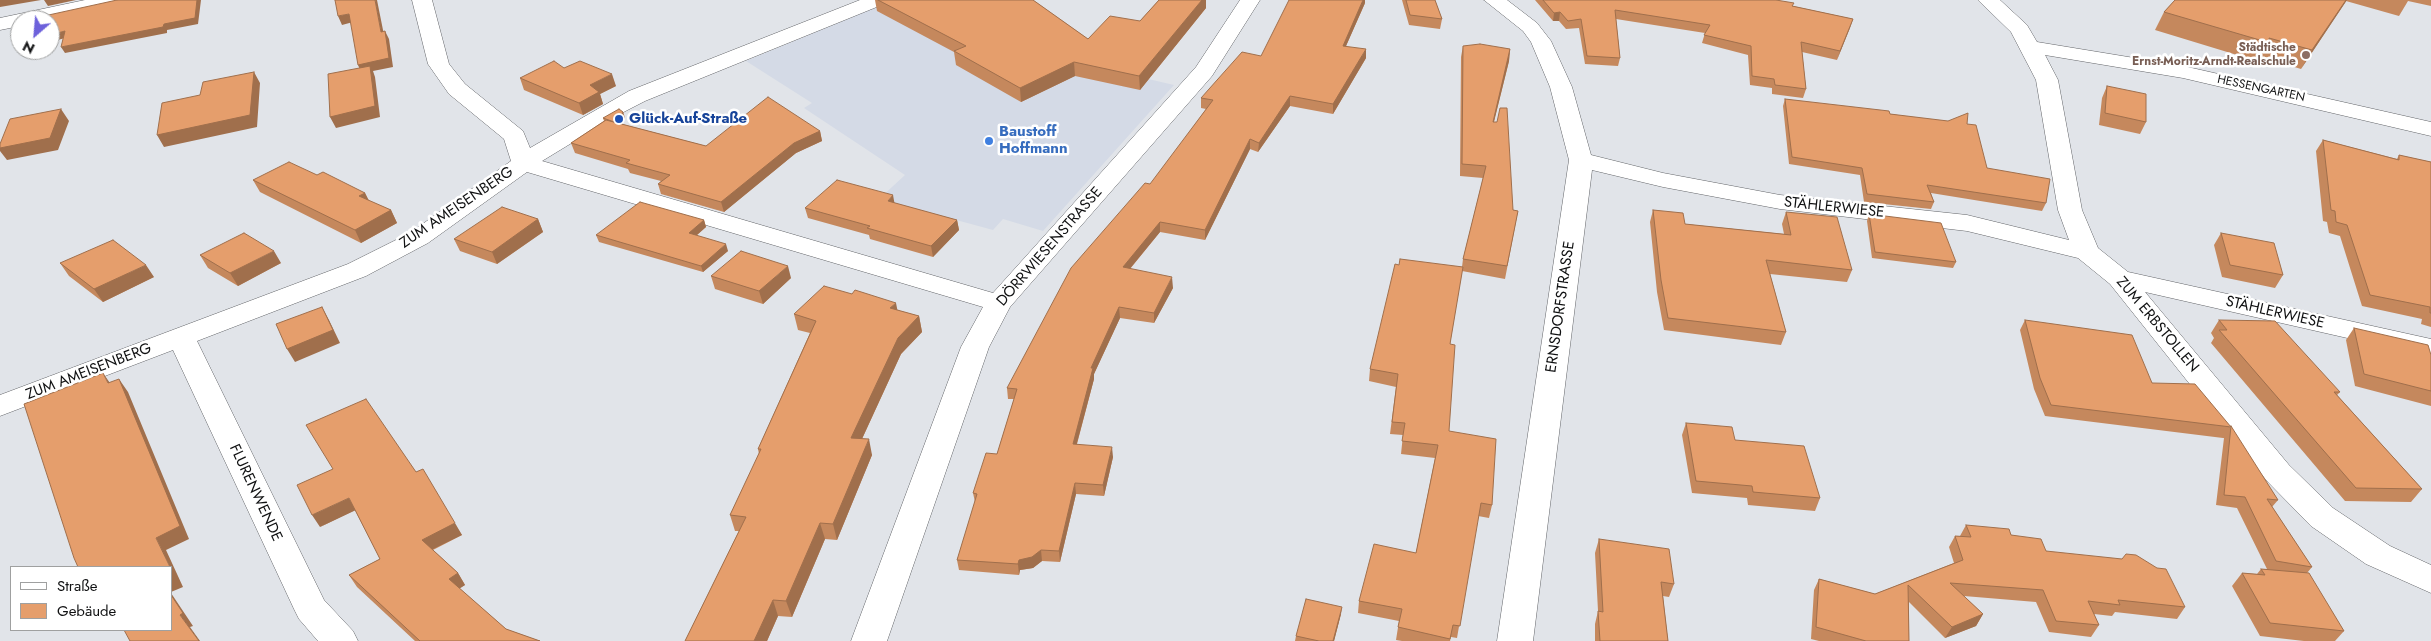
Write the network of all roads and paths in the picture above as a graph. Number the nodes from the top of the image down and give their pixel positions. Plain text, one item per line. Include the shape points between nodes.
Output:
1 (113, 0) edge
2 (422, 0) edge
3 (877, 0) edge
4 (1250, 0) edge
5 (1494, 0) edge
6 (1988, 0) edge
7 (0, 24) edge
8 (2031, 47) junction
9 (2431, 129) edge
10 (1581, 160) junction
11 (524, 163) junction
12 (2087, 252) junction
13 (2118, 278) junction
14 (999, 303) junction
15 (181, 337) junction
16 (2431, 348) edge
17 (0, 406) edge
18 (2431, 580) edge
19 (340, 641) edge
20 (870, 641) edge
21 (1515, 641) edge

1 - 7 street
2 - 11 street via 439,64 457,89 515,136
3 - 11 street, ZUM AMEISENBERG via 637,96
4 - 14 street, DÖRRWIESENSTRASSE via 1204,71
5 - 10 street, ERNSDORFSTRASSE via 1530,27 1541,41 1561,87
6 - 8 street, ZUM ERBSTOLLEN via 2020,29
8 - 9 street, HESSENGARTEN via 2183,72
8 - 12 street, ZUM ERBSTOLLEN via 2047,80 2070,210
10 - 12 street, STÄHLERWIESE via 1662,180 1780,202 1967,223
10 - 21 street, ERNSDORFSTRASSE
11 - 14 street
11 - 15 street, ZUM AMEISENBERG via 419,238 357,270
12 - 13 street, ZUM ERBSTOLLEN
13 - 16 street, STÄHLERWIESE
13 - 18 street, ZUM ERBSTOLLEN via 2278,473 2322,517 2378,555
14 - 20 street, DÖRRWIESENSTRASSE via 974,347
15 - 17 street, ZUM AMEISENBERG
15 - 19 street, FLURENWENDE via 311,610

